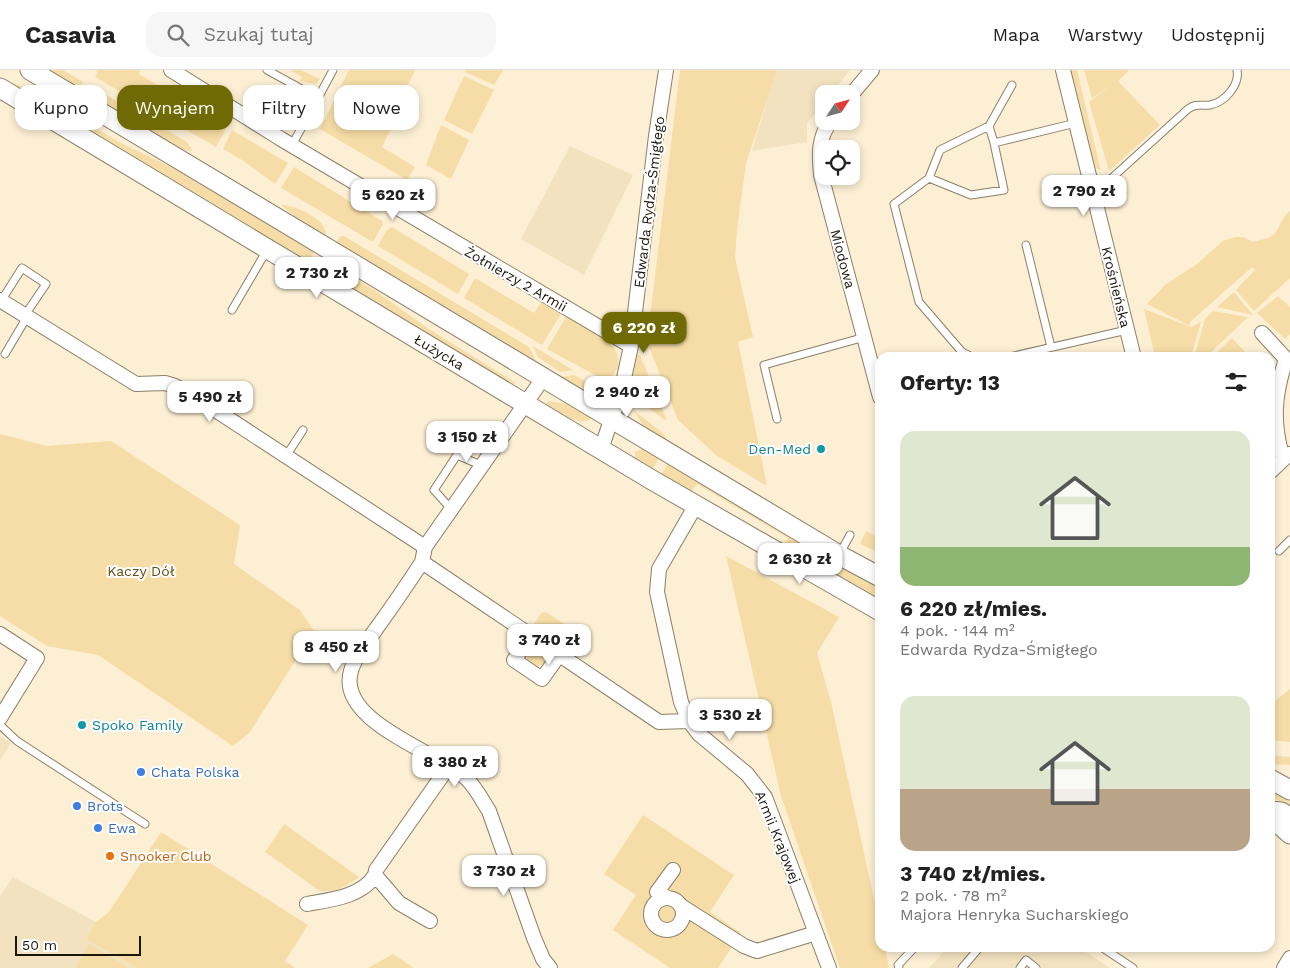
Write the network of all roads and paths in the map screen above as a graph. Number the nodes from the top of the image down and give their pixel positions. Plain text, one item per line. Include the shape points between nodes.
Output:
1 (30, 70) edge
2 (171, 70) edge
3 (267, 70) edge
4 (332, 70) edge
5 (666, 70) edge
6 (872, 70) edge
7 (1063, 70) edge
8 (1237, 70) edge
9 (1012, 84) dead end
10 (294, 85) edge
11 (859, 85) edge
12 (324, 86) edge
13 (0, 88) edge
14 (1076, 123) junction
15 (989, 126) junction
16 (300, 130) edge
17 (824, 130) edge
18 (994, 142) junction
19 (292, 145) junction
20 (929, 178) junction
21 (1093, 195) junction
22 (1026, 245) dead end
23 (267, 250) junction
24 (0, 300) edge
25 (232, 310) dead end
26 (26, 316) junction
27 (1127, 330) junction
28 (1262, 333) dead end
29 (864, 337) junction
30 (631, 346) junction
31 (1051, 347) junction
32 (962, 352) edge
33 (1030, 352) edge
34 (1132, 352) edge
35 (5, 354) dead end
36 (544, 377) junction
37 (875, 378) edge
38 (526, 404) junction
39 (1275, 407) edge
40 (612, 419) junction
41 (777, 419) dead end
42 (303, 430) dead end
43 (1275, 434) edge
44 (601, 449) junction
45 (286, 456) junction
46 (1287, 458) edge
47 (483, 466) junction
48 (1275, 468) edge
49 (702, 509) junction
50 (452, 510) junction
51 (850, 534) dead end
52 (1290, 540) edge
53 (425, 548) junction
54 (1279, 551) dead end
55 (839, 555) junction
56 (422, 562) junction
57 (875, 575) edge
58 (875, 608) edge
59 (0, 634) edge
60 (531, 636) junction
61 (559, 655) junction
62 (0, 717) edge
63 (688, 720) junction
64 (0, 725) edge
65 (449, 766) junction
66 (1275, 772) edge
67 (1290, 772) edge
68 (1275, 782) edge
69 (1290, 790) edge
70 (1275, 811) edge
71 (1290, 817) edge
72 (1275, 820) edge
73 (145, 824) dead end
74 (1290, 834) edge
75 (672, 870) dead end
76 (375, 875) junction
77 (668, 898) junction
78 (307, 904) dead end
79 (681, 906) junction
80 (430, 921) dead end
81 (816, 933) junction
82 (910, 952) edge
83 (976, 952) edge
84 (1109, 952) edge
85 (1290, 958) edge
86 (550, 968) edge
87 (829, 968) edge
88 (899, 968) edge
89 (962, 968) edge
90 (1020, 968) edge
91 (1036, 968) edge
92 (1133, 968) edge
93 (1284, 968) edge

1 - 36 main road
2 - 19 street, Żołnierzy 2 Armii
3 - 10 lane
4 - 12 lane
5 - 30 street, Edwarda Rydza-Śmigłego
6 - 11 street
7 - 14 street, Krośnieńska
8 - 21 lane via 1239,78 1235,86 1222,98 1212,104 1194,104 1188,108
9 - 15 lane
13 - 23 main road, Łużycka
14 - 18 lane
14 - 21 street, Krośnieńska
15 - 18 lane
15 - 20 lane via 940,150
16 - 19 lane
17 - 29 street, Miodowa via 818,152 821,175
18 - 20 lane via 1004,190 970,196
19 - 30 street, Żołnierzy 2 Armii
20 - 32 lane via 894,204 919,302
21 - 27 street, Krośnieńska
22 - 31 lane
23 - 25 lane
23 - 38 main road, Łużycka
24 - 26 street
24 - 26 lane via 22,268 46,284
26 - 35 lane
26 - 45 street via 136,384 175,386
27 - 31 lane
27 - 34 street, Krośnieńska
28 - 39 street via 1286,359
29 - 37 street, Miodowa
29 - 41 lane via 764,365
30 - 40 street, Edwarda Rydza-Śmigłego
31 - 33 lane
36 - 38 street
36 - 40 main road
38 - 44 main road, Łużycka
38 - 47 street
40 - 44 street, Edwarda Rydza-Śmigłego
40 - 55 main road
42 - 45 lane
43 - 46 street
44 - 49 main road, Łużycka
45 - 53 street
46 - 48 street
47 - 50 street
47 - 50 lane via 457,455 434,490
49 - 58 main road, Łużycka
49 - 63 street, Armii Krajowej via 659,569 657,592 681,702
50 - 53 street
51 - 55 lane
52 - 54 lane
53 - 56 street
55 - 57 main road
56 - 60 street
56 - 65 street via 365,645 351,670 349,682 352,696 378,724
59 - 62 street via 37,658
60 - 61 street
60 - 61 street via 514,660 542,679
61 - 63 street via 659,722
63 - 81 street, Armii Krajowej via 708,743 747,774 765,798
64 - 73 lane via 17,741
65 - 76 street
65 - 86 street via 467,779 489,811 534,938
66 - 67 main road
68 - 69 main road
70 - 71 main road
72 - 74 main road
75 - 77 street via 657,892
76 - 78 street via 366,886 350,894
76 - 80 street via 398,902
77 - 79 street
77 - 79 street via 658,901 652,909 652,920 659,928 669,931 679,926 683,916
79 - 81 street via 757,951
81 - 87 street, Armii Krajowej
82 - 88 lane via 898,965
83 - 89 lane
84 - 92 lane
85 - 93 street
90 - 91 lane via 1026,960

